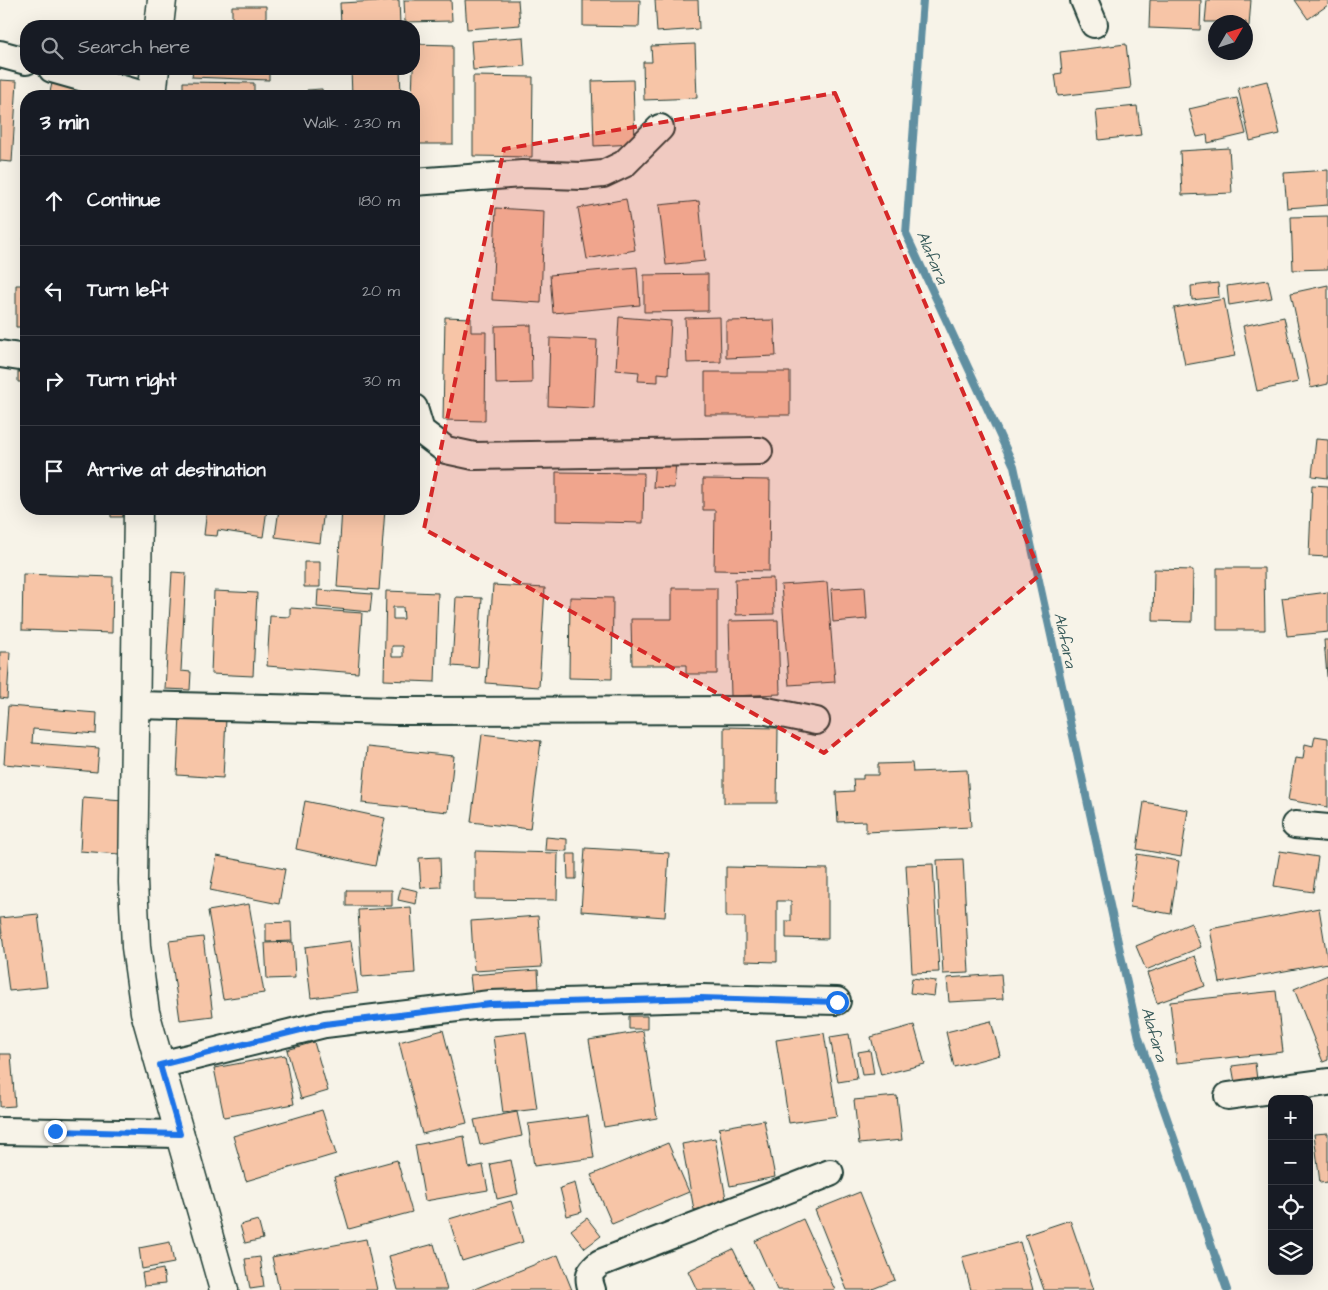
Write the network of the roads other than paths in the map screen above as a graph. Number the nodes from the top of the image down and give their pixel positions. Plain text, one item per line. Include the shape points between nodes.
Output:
1 (162, 0) edge
2 (1084, 0) edge
3 (160, 20) edge
4 (1094, 24) dead end
5 (0, 54) edge
6 (20, 59) edge
7 (73, 75) edge
8 (154, 75) edge
9 (125, 90) edge
10 (153, 90) edge
11 (660, 128) dead end
12 (420, 182) edge
13 (0, 354) edge
14 (20, 357) edge
15 (420, 428) edge
16 (759, 451) dead end
17 (138, 515) edge
18 (135, 705) junction
19 (816, 721) dead end
20 (1295, 825) dead end
21 (1328, 828) edge
22 (837, 1002) dead end
23 (160, 1065) junction
24 (1328, 1082) edge
25 (1228, 1096) dead end
26 (0, 1131) edge
27 (180, 1134) junction
28 (830, 1173) dead end
29 (224, 1290) edge
30 (592, 1290) edge

1 - 3 street
2 - 4 street
5 - 6 street
7 - 9 street
8 - 10 street
11 - 12 street via 624,164 604,174 522,174
13 - 14 street
15 - 16 street via 446,450 474,456
17 - 18 street
18 - 19 street via 396,711 762,710
18 - 23 street via 133,882 136,947 145,1012
20 - 21 street
22 - 23 street via 701,998 490,1004 325,1024
23 - 27 street
24 - 25 street
26 - 27 street
27 - 29 street
28 - 30 street via 600,1263 590,1271 588,1278

